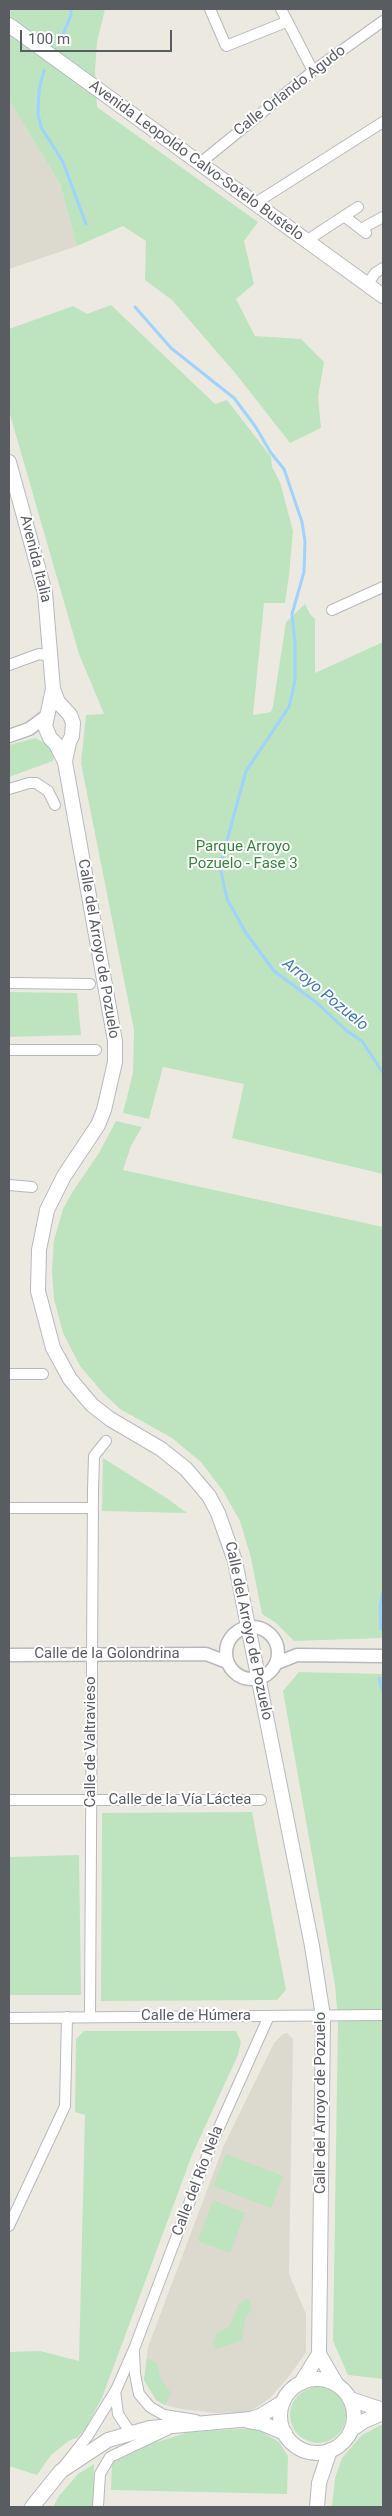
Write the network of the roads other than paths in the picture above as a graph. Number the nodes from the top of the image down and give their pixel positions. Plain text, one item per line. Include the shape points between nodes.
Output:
1 (210, 9) edge
2 (281, 9) edge
3 (383, 21) edge
4 (286, 22) junction
5 (9, 25) edge
6 (312, 71) junction
7 (383, 122) edge
8 (199, 164) junction
9 (254, 204) junction
10 (358, 207) dead end
11 (344, 216) junction
12 (383, 217) edge
13 (306, 241) junction
14 (383, 268) edge
15 (368, 284) junction
16 (383, 296) edge
17 (9, 462) edge
18 (383, 587) edge
19 (332, 610) dead end
20 (44, 655) junction
21 (9, 664) edge
22 (52, 711) junction
23 (29, 729) junction
24 (9, 736) edge
25 (58, 740) junction
26 (9, 789) edge
27 (55, 805) dead end
28 (9, 983) edge
29 (90, 984) dead end
30 (9, 1050) edge
31 (96, 1050) dead end
32 (9, 1185) edge
33 (32, 1187) dead end
34 (9, 1374) edge
35 (44, 1374) dead end
36 (106, 1440) dead end
37 (9, 1508) edge
38 (92, 1508) junction
39 (249, 1627) junction
40 (277, 1645) junction
41 (227, 1646) junction
42 (92, 1654) junction
43 (206, 1654) junction
44 (9, 1655) edge
45 (297, 1655) junction
46 (383, 1656) edge
47 (227, 1662) junction
48 (277, 1663) junction
49 (259, 1679) junction
50 (9, 1800) edge
51 (262, 1800) dead end
52 (91, 1801) junction
53 (383, 2015) edge
54 (268, 2016) junction
55 (323, 2016) junction
56 (67, 2017) junction
57 (90, 2017) junction
58 (9, 2018) edge
59 (9, 2226) edge
60 (134, 2348) junction
61 (319, 2354) junction
62 (301, 2383) junction
63 (337, 2385) junction
64 (116, 2390) junction
65 (350, 2398) junction
66 (283, 2402) junction
67 (383, 2412) edge
68 (242, 2420) junction
69 (203, 2422) junction
70 (186, 2423) junction
71 (351, 2430) junction
72 (130, 2432) junction
73 (285, 2434) junction
74 (330, 2450) junction
75 (305, 2451) junction
76 (61, 2471) junction
77 (317, 2488) junction
78 (32, 2507) edge
79 (98, 2507) edge
80 (317, 2507) edge

1 - 4 street via 226,46
2 - 4 street
3 - 6 street, Calle Orlando Agudo
4 - 6 street
5 - 8 main road, Avenida Leopoldo Calvo-Sotelo Bustelo
6 - 8 street, Calle Orlando Agudo
7 - 9 street
8 - 9 main road, Avenida Leopoldo Calvo-Sotelo Bustelo
9 - 13 main road, Avenida Leopoldo Calvo-Sotelo Bustelo
10 - 11 street
11 - 12 street via 364,231
11 - 13 street
13 - 15 main road, Avenida Leopoldo Calvo-Sotelo Bustelo
14 - 15 street
15 - 16 main road, Avenida Leopoldo Calvo-Sotelo Bustelo
17 - 20 main road, Avenida Italia via 45,593
18 - 19 street
20 - 21 street
20 - 22 main road, Avenida Italia via 53,689
22 - 23 street
22 - 25 main road, Avenida Italia
22 - 25 main road via 70,715 73,723 72,736
23 - 24 street
23 - 25 street
25 - 39 main road, Calle del Arroyo de Pozuelo via 65,762 113,1020 116,1062 98,1125 64,1176 47,1210 39,1250 38,1291 53,1348 79,1391 110,1419 174,1458 209,1496 230,1540
26 - 27 street via 36,783 48,791
28 - 29 street
30 - 31 street
32 - 33 street
34 - 35 street
36 - 38 street, Calle de Valtravieso via 94,1456
37 - 38 street
38 - 42 street, Calle de Valtravieso
39 - 40 street via 266,1631
39 - 41 street via 236,1633
39 - 49 main road, Calle del Arroyo de Pozuelo
40 - 45 street
40 - 48 street
41 - 43 street, Calle de la Golondrina
41 - 47 street
42 - 43 street, Calle de la Golondrina
42 - 44 street, Calle de la Golondrina
42 - 52 street, Calle de Valtravieso
43 - 47 street, Calle de la Golondrina
45 - 46 street
45 - 48 street
47 - 49 street via 238,1676 248,1680
48 - 49 street via 270,1673
49 - 55 main road, Calle del Arroyo de Pozuelo
50 - 52 street, Calle de la Vía Láctea
51 - 52 street, Calle de la Vía Láctea
52 - 57 street, Calle de Valtravieso
53 - 55 street, Calle de Húmera
54 - 55 street, Calle de Húmera
54 - 57 street, Calle de Húmera
54 - 60 street, Calle del Río Nela via 212,2143
55 - 61 main road, Calle del Arroyo de Pozuelo
56 - 57 street, Calle de Húmera
56 - 58 street, Calle de Húmera
56 - 59 street via 65,2106
60 - 64 street, Calle del Río Nela
60 - 69 street, Calle del Río Nela via 139,2394 150,2407 164,2415
61 - 62 main road
61 - 63 main road
62 - 63 main road via 319,2379
62 - 66 main road
63 - 65 main road
64 - 72 street, Calle del Río Nela via 118,2414
64 - 76 street, Calle del Río Nela
65 - 67 main road
65 - 71 main road via 354,2414
66 - 68 main road via 260,2416
66 - 73 main road via 281,2421
67 - 71 main road
68 - 69 main road
68 - 73 main road via 262,2423
69 - 70 main road
70 - 72 main road
70 - 79 street via 110,2457 100,2474
71 - 74 main road via 340,2444
72 - 76 main road via 108,2440
73 - 75 main road
74 - 75 main road via 318,2453
74 - 77 main road
75 - 77 main road via 314,2469
76 - 78 main road
77 - 80 main road

